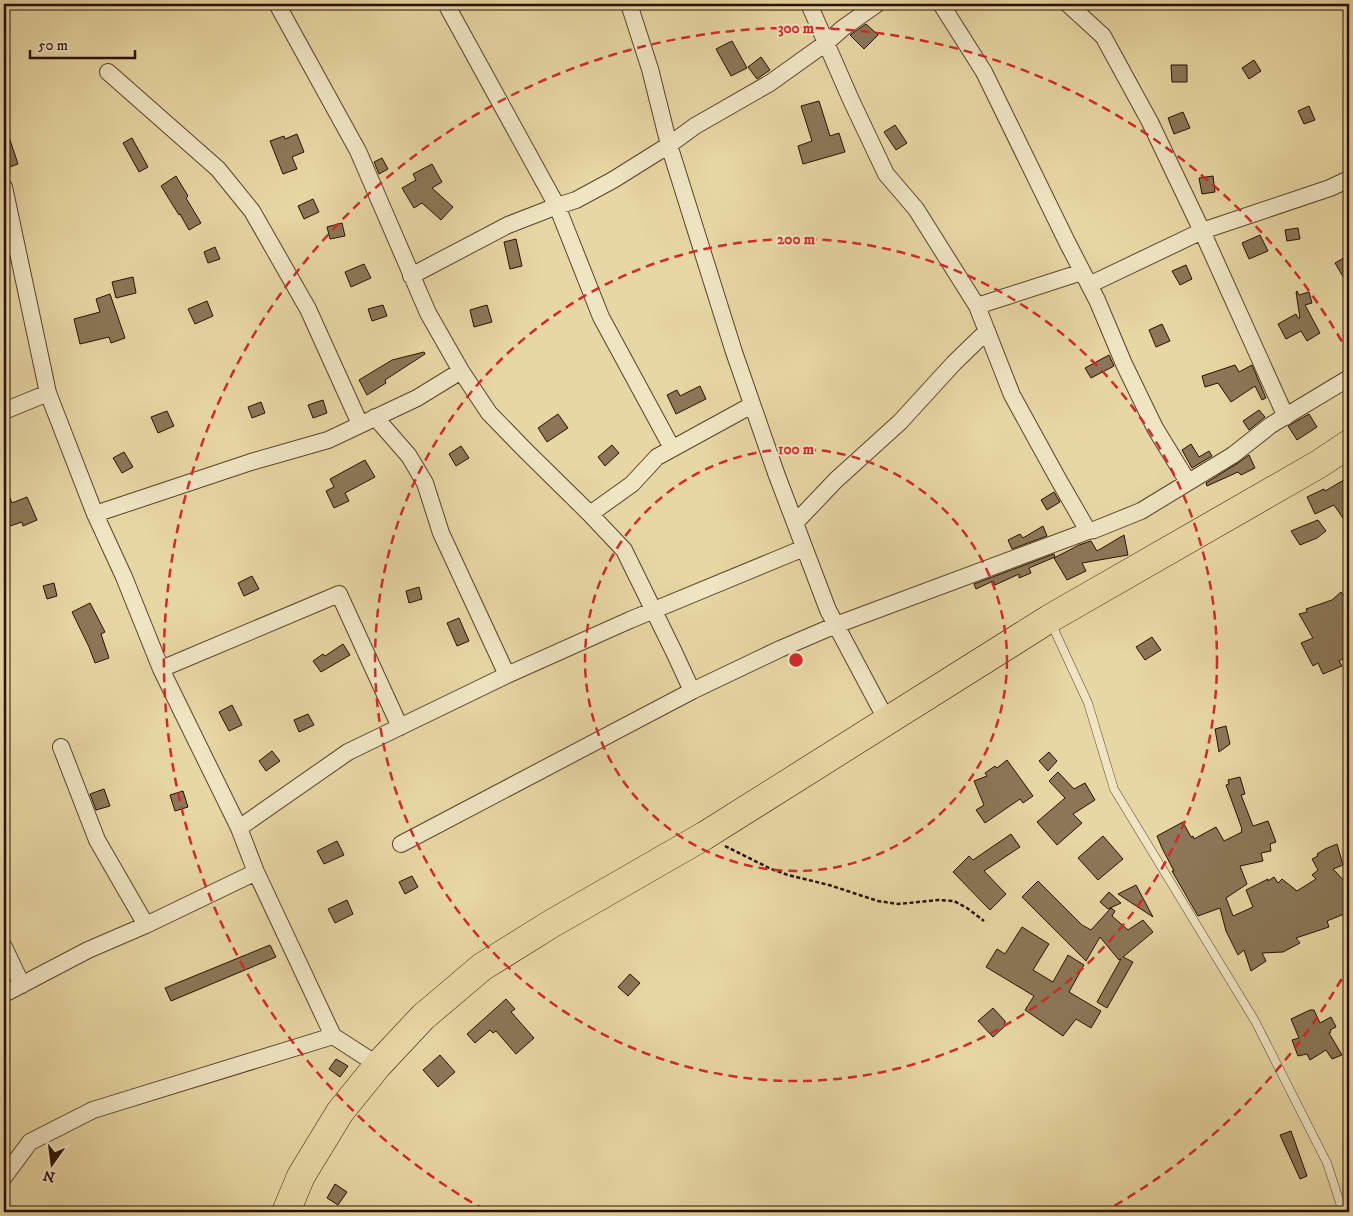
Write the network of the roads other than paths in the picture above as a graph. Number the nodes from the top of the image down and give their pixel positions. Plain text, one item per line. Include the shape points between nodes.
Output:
1 (278, 4) edge
2 (446, 4) edge
3 (629, 4) edge
4 (809, 4) edge
5 (877, 4) edge
6 (941, 4) edge
7 (1068, 4) edge
8 (826, 43) junction
9 (108, 72) dead end
10 (668, 145) junction
11 (1349, 179) edge
12 (4, 187) edge
13 (557, 206) junction
14 (1202, 231) junction
15 (411, 276) junction
16 (1086, 278) junction
17 (977, 306) junction
18 (987, 331) junction
19 (461, 372) junction
20 (1349, 378) edge
21 (48, 393) junction
22 (752, 405) junction
23 (4, 412) edge
24 (375, 417) junction
25 (1286, 417) junction
26 (360, 424) junction
27 (1349, 444) edge
28 (672, 448) junction
29 (1188, 482) junction
30 (96, 514) junction
31 (590, 514) junction
32 (795, 523) junction
33 (1088, 531) junction
34 (804, 548) junction
35 (654, 610) junction
36 (1049, 619) junction
37 (836, 625) junction
38 (161, 669) junction
39 (508, 675) junction
40 (692, 692) junction
41 (887, 721) junction
42 (400, 727) junction
43 (61, 747) dead end
44 (239, 828) junction
45 (401, 844) dead end
46 (256, 872) junction
47 (146, 925) junction
48 (4, 947) edge
49 (22, 985) junction
50 (4, 994) edge
51 (333, 1036) junction
52 (378, 1065) junction
53 (4, 1178) edge
54 (286, 1212) edge
55 (1343, 1212) edge

1 - 15 street via 358,151
2 - 13 street
3 - 10 street via 650,69
4 - 8 street
5 - 8 street
6 - 16 street via 984,72
7 - 14 street via 1103,36 1150,122
8 - 10 street via 770,83
8 - 17 street via 886,174 916,209
9 - 26 street via 218,169 252,211 308,309
10 - 13 street via 613,180 576,200
10 - 22 street
11 - 14 street
12 - 21 street
13 - 15 street via 508,225
13 - 28 street via 601,317
14 - 16 street
14 - 25 street
15 - 19 street
16 - 17 street
16 - 29 street via 1155,428
17 - 18 street
18 - 32 street via 900,422 836,480
18 - 33 street via 1012,395
19 - 24 street via 417,398
19 - 31 street via 489,413
20 - 25 street
21 - 23 street
21 - 30 street
22 - 28 street
22 - 32 street
24 - 26 street
24 - 39 street via 409,456 425,483 441,533
25 - 29 street
26 - 30 street via 328,440
27 - 36 highway
28 - 31 street via 657,457 632,484
29 - 33 street via 1141,511
30 - 38 street
31 - 35 street via 624,550
32 - 34 street
33 - 37 street
34 - 35 street
34 - 37 street
35 - 39 street
35 - 40 street
36 - 41 highway
36 - 55 lane via 1088,703 1114,789 1255,1021 1327,1164
37 - 40 street
37 - 41 street
38 - 42 street via 339,594
38 - 44 street
39 - 42 street
40 - 45 street
41 - 52 highway via 704,836 482,967 423,1017
42 - 44 street via 348,752
43 - 47 street via 97,840
44 - 46 street
46 - 47 street
46 - 51 street
47 - 49 street via 88,950
48 - 49 street
49 - 50 street
51 - 52 street
51 - 53 street via 93,1110 30,1142
52 - 54 highway via 340,1112 302,1176

